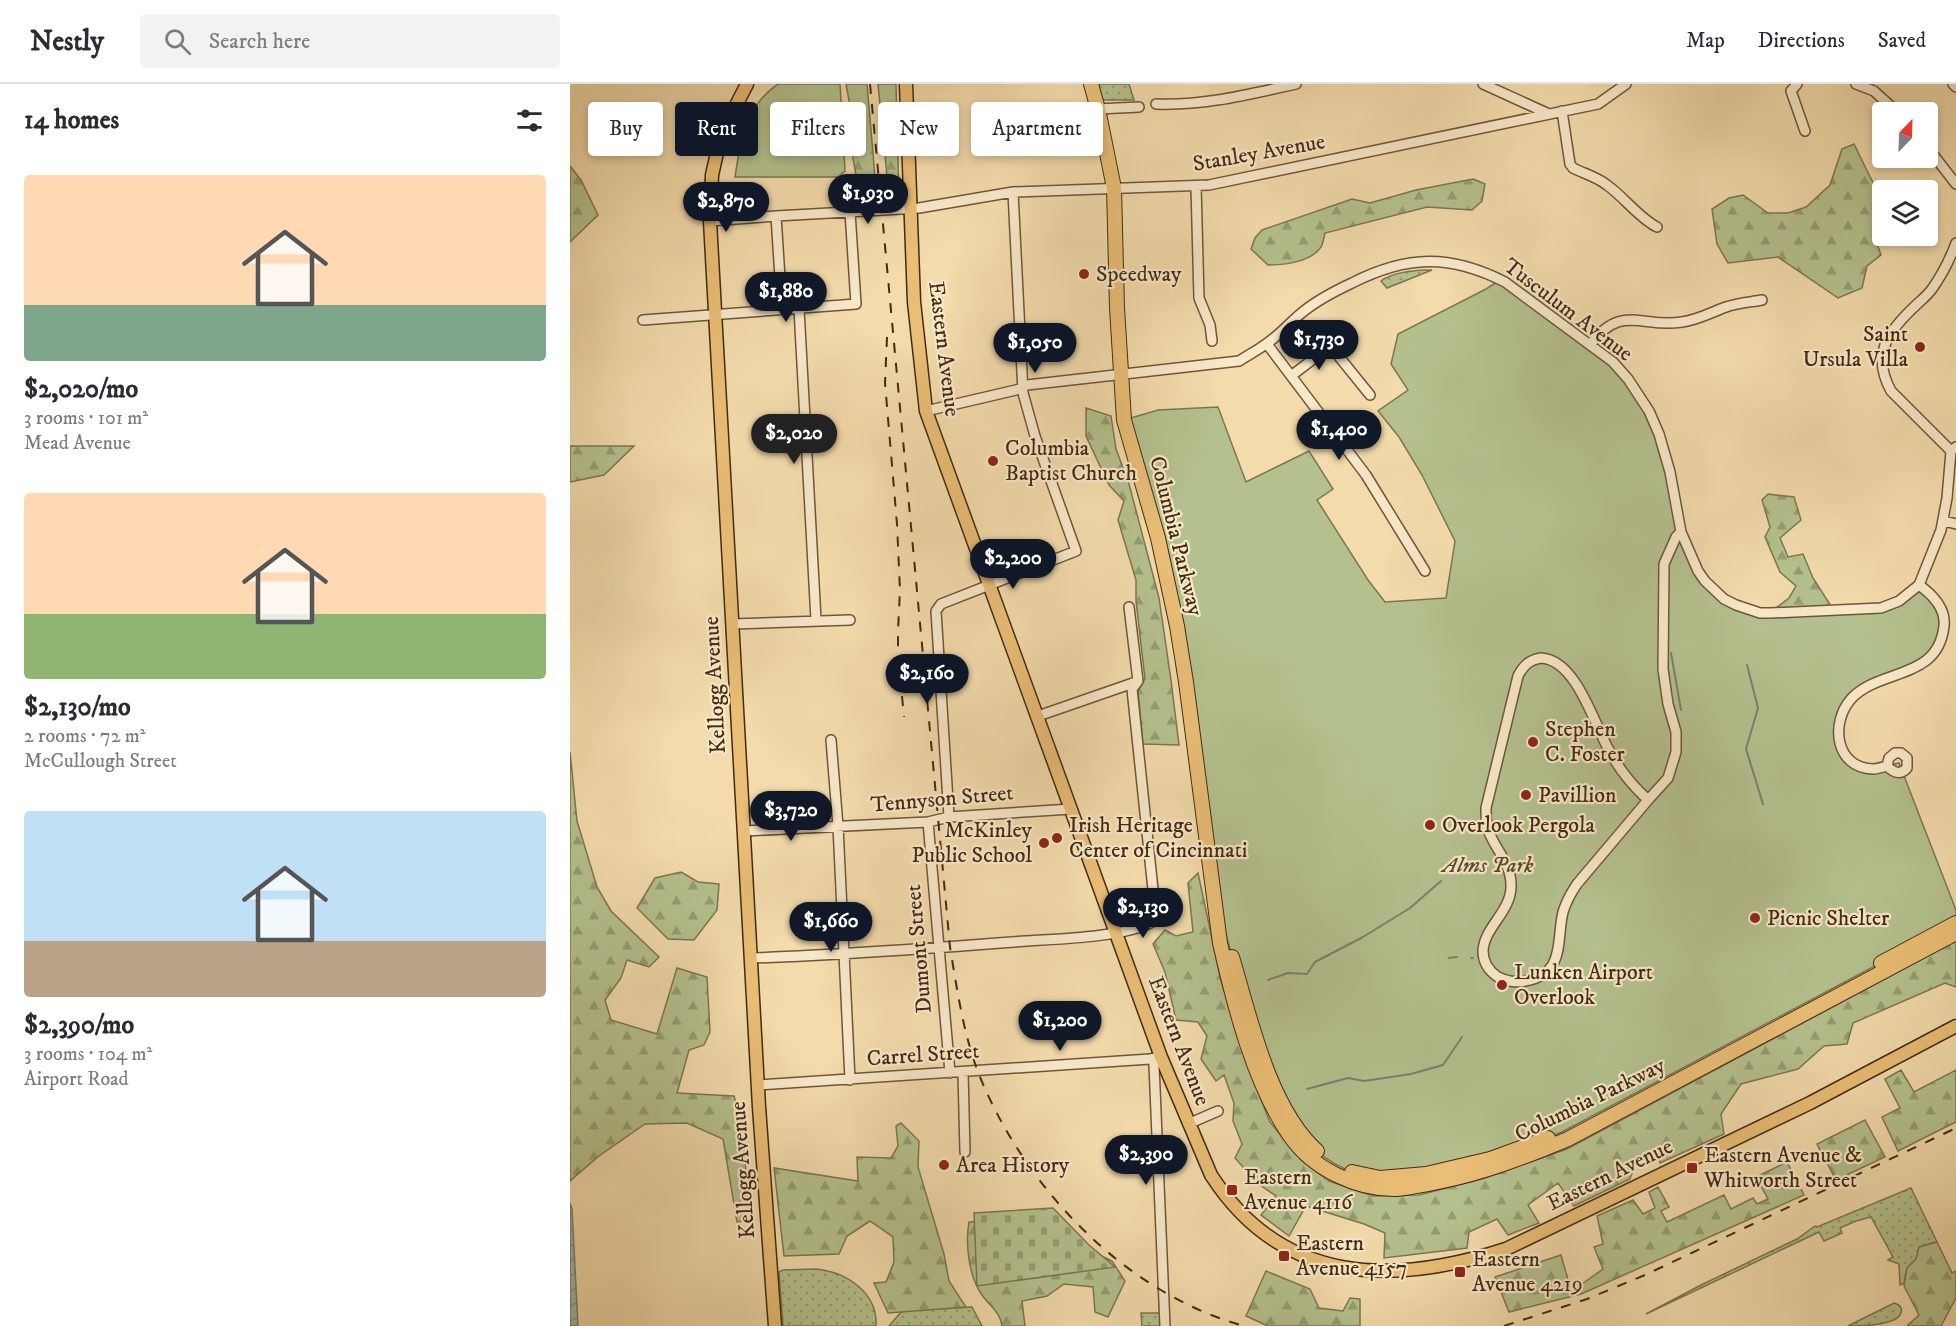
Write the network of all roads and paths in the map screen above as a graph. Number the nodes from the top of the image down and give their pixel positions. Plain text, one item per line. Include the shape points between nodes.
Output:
1 (747, 84) edge
2 (906, 84) edge
3 (1082, 84) edge
4 (1090, 84) edge
5 (1296, 84) edge
6 (1483, 84) edge
7 (1626, 84) edge
8 (1797, 84) edge
9 (1856, 84) edge
10 (1088, 102) edge
11 (1096, 102) edge
12 (1886, 102) edge
13 (1156, 104) dead end
14 (1138, 106) dead end
15 (1103, 109) edge
16 (1562, 111) junction
17 (1548, 114) junction
18 (1805, 131) dead end
19 (1103, 140) edge
20 (1938, 161) edge
21 (1956, 184) edge
22 (1196, 186) junction
23 (1114, 188) junction
24 (1012, 192) junction
25 (910, 208) junction
26 (850, 212) junction
27 (776, 216) junction
28 (710, 221) junction
29 (1658, 227) dead end
30 (1956, 243) edge
31 (1762, 300) dead end
32 (782, 309) junction
33 (799, 309) junction
34 (714, 314) junction
35 (644, 320) dead end
36 (1212, 341) dead end
37 (1267, 344) junction
38 (1590, 345) junction
39 (1121, 375) junction
40 (1291, 376) junction
41 (1022, 388) junction
42 (1370, 395) dead end
43 (926, 411) junction
44 (1954, 449) edge
45 (1944, 521) junction
46 (1956, 524) edge
47 (1681, 532) junction
48 (1425, 571) dead end
49 (990, 585) junction
50 (1919, 585) junction
51 (1130, 607) dead end
52 (816, 620) junction
53 (850, 620) dead end
54 (732, 624) junction
55 (1138, 681) junction
56 (1038, 716) junction
57 (831, 740) dead end
58 (1887, 766) dead end
59 (1648, 800) junction
60 (1071, 809) junction
61 (949, 817) junction
62 (928, 822) junction
63 (838, 826) junction
64 (744, 831) junction
65 (1216, 907) junction
66 (1956, 923) edge
67 (1115, 932) junction
68 (1956, 933) edge
69 (939, 948) junction
70 (844, 954) junction
71 (752, 958) junction
72 (1956, 1026) edge
73 (1161, 1057) junction
74 (963, 1072) junction
75 (950, 1073) junction
76 (850, 1080) junction
77 (759, 1085) junction
78 (1218, 1111) dead end
79 (1188, 1124) junction
80 (965, 1152) dead end
81 (775, 1326) edge
82 (1165, 1326) edge

1 - 28 main road, Kellogg Avenue via 721,135 712,175
2 - 25 main road, Eastern Avenue
3 - 10 highway, Columbia Parkway
4 - 11 highway, Columbia Parkway
5 - 13 street via 1208,103
6 - 17 street
7 - 16 street, Stanley Avenue via 1598,104
8 - 18 street via 1791,91
9 - 12 street via 1874,91
14 - 15 street
16 - 17 street, Stanley Avenue
16 - 29 street via 1573,168 1606,184 1646,221
17 - 22 street, Stanley Avenue
19 - 23 highway, Columbia Parkway
20 - 21 street
22 - 23 street, Stanley Avenue
22 - 36 street via 1199,298
23 - 24 street, Stanley Avenue
23 - 39 highway, Columbia Parkway
24 - 25 street, Stanley Avenue
24 - 41 street
25 - 26 street, Stanley Avenue
25 - 43 main road, Eastern Avenue via 914,302
26 - 27 street, Stanley Avenue
26 - 33 street via 856,304
27 - 28 street, Stanley Avenue
27 - 32 street
28 - 34 main road, Kellogg Avenue
30 - 44 street via 1931,290 1889,336 1881,364 1891,391
31 - 38 street via 1681,323 1634,319 1620,322 1599,332
32 - 33 street
32 - 34 street
33 - 52 street
34 - 35 street
34 - 54 main road, Kellogg Avenue
37 - 38 street, Tusculum Avenue via 1330,294 1390,266 1421,261 1455,263 1500,280
37 - 39 street, Tusculum Avenue via 1239,361
37 - 40 street
38 - 47 street, Tusculum Avenue via 1613,362 1649,411 1664,447
39 - 41 street, Tusculum Avenue
39 - 65 highway, Columbia Parkway via 1124,420 1158,538 1177,626
40 - 42 street via 1329,347
40 - 48 street via 1366,475
41 - 43 street, Tusculum Avenue
41 - 49 street via 1076,551
43 - 49 main road, Eastern Avenue
44 - 45 street
45 - 46 street
45 - 50 street
47 - 50 street, Tusculum Avenue via 1705,581 1724,599 1760,613 1881,608 1899,601
47 - 59 street via 1664,564 1663,669 1676,732 1676,752 1668,778
49 - 56 main road, Eastern Avenue
49 - 61 street via 941,604 935,616
50 - 58 street via 1950,616 1942,638 1929,658 1909,671 1859,691 1841,715 1838,738 1851,760 1873,769
51 - 55 street
52 - 53 street
52 - 54 street
54 - 64 main road, Kellogg Avenue
55 - 56 street
55 - 67 street via 1132,689 1156,918 1149,924
56 - 60 main road, Eastern Avenue
57 - 63 street
59 - 59 street via 1611,755 1576,684 1559,663 1541,658 1526,664 1518,676 1486,808 1487,828 1512,882 1510,898 1484,945 1489,970 1500,978 1520,982 1537,977 1550,967 1559,950 1569,895
60 - 61 street, Tennyson Street
60 - 67 main road, Eastern Avenue
61 - 62 street, Tennyson Street
62 - 63 street, Tennyson Street
62 - 69 street, Dumont Street
63 - 64 street, Tennyson Street
63 - 70 street
64 - 71 main road, Kellogg Avenue
65 - 66 highway, Columbia Parkway via 1256,1037 1286,1111 1321,1155 1350,1171 1380,1178 1464,1166 1562,1132
65 - 68 highway, Columbia Parkway via 1220,943 1247,1041 1265,1090 1291,1137 1318,1164 1337,1175 1365,1185 1397,1189 1468,1176 1568,1139
67 - 69 street
67 - 73 main road, Eastern Avenue
69 - 70 street
69 - 75 street, Dumont Street
70 - 71 street
70 - 76 street
71 - 77 main road, Kellogg Avenue
72 - 79 main road, Eastern Avenue via 1810,1103 1506,1249 1436,1266 1346,1268 1311,1259 1281,1245 1263,1234 1221,1191
73 - 74 street, Carrel Street
73 - 79 main road, Eastern Avenue
73 - 82 street via 1155,1065
74 - 75 street, Carrel Street
74 - 80 street
75 - 76 street, Carrel Street
76 - 77 street, Carrel Street
77 - 81 main road, Kellogg Avenue
78 - 79 street

